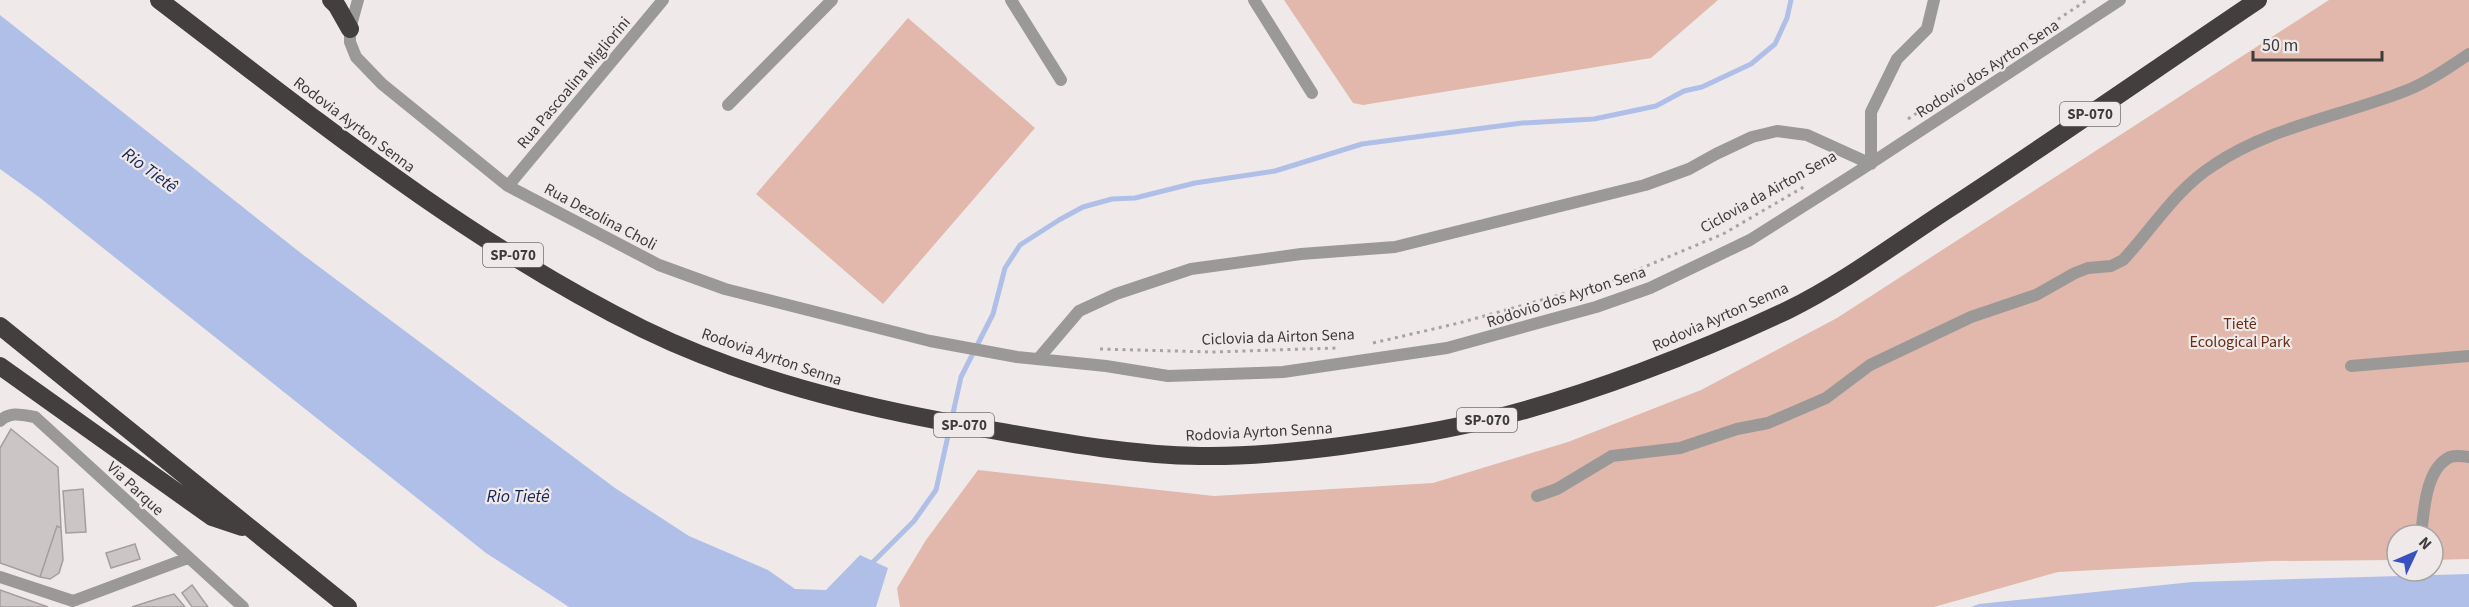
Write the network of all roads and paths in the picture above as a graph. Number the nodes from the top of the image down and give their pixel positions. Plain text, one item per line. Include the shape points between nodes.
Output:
1 (159, 0) edge
2 (331, 0) edge
3 (358, 0) edge
4 (663, 0) edge
5 (832, 0) edge
6 (1011, 0) edge
7 (1254, 0) edge
8 (1934, 0) edge
9 (2087, 0) edge
10 (2120, 0) edge
11 (2258, 0) edge
12 (350, 29) junction
13 (2469, 54) edge
14 (1061, 80) dead end
15 (1312, 93) dead end
16 (729, 105) dead end
17 (1907, 120) dead end
18 (1871, 164) junction
19 (1814, 180) dead end
20 (508, 186) junction
21 (0, 326) edge
22 (1363, 345) dead end
23 (1341, 348) dead end
24 (2469, 356) edge
25 (1017, 357) joint
26 (1038, 358) junction
27 (1074, 363) junction
28 (0, 366) edge
29 (2351, 366) dead end
30 (0, 421) edge
31 (2469, 457) edge
32 (1537, 496) dead end
33 (2423, 523) edge
34 (255, 532) junction
35 (188, 558) junction
36 (0, 577) edge
37 (73, 604) edge
38 (243, 607) edge
39 (348, 607) edge

1 - 11 highway, Rodovia Ayrton Senna / SP-070 via 398,182 535,269 644,329 805,391 916,417 1099,449 1200,456 1298,452 1389,440 1490,420 1662,364 1791,308 1865,264
2 - 12 highway
3 - 12 street, Rua Dezolina Choli
4 - 20 street, Rua Pascoalina Migliorini
5 - 16 street
6 - 14 street
7 - 15 street
8 - 18 street via 1927,29 1897,58 1871,112
9 - 17 path
10 - 18 street, Rodovio dos Ayrton Sena
12 - 20 street, Rua Dezolina Choli via 350,42 367,70
13 - 32 street via 2400,94 2243,147 2182,190 2123,261 2082,270 2036,295 1971,317 1870,365 1826,398 1768,423 1680,448 1612,456 1557,489
18 - 26 street via 1807,135 1777,131 1752,137 1689,169 1645,185 1395,247 1301,254 1191,269 1079,311
18 - 27 street, Rodovio dos Ayrton Sena via 1750,240 1650,288 1447,348 1272,373 1168,376
19 - 22 path, Ciclovia da Airton Sena via 1723,234 1613,280
20 - 25 street, Rua Dezolina Choli via 659,265 725,289 930,341
21 - 34 highway
23 - 27 path, Ciclovia da Airton Sena via 1212,352 1089,349
24 - 29 street
25 - 26 street, Rodovio dos Ayrton Sena
26 - 27 street, Rodovio dos Ayrton Sena
28 - 34 highway via 212,517
30 - 35 street, Via Parque via 18,414 35,417
31 - 33 street via 2452,456 2433,476
34 - 39 highway
35 - 37 street
35 - 38 street, Via Parque
36 - 37 street

